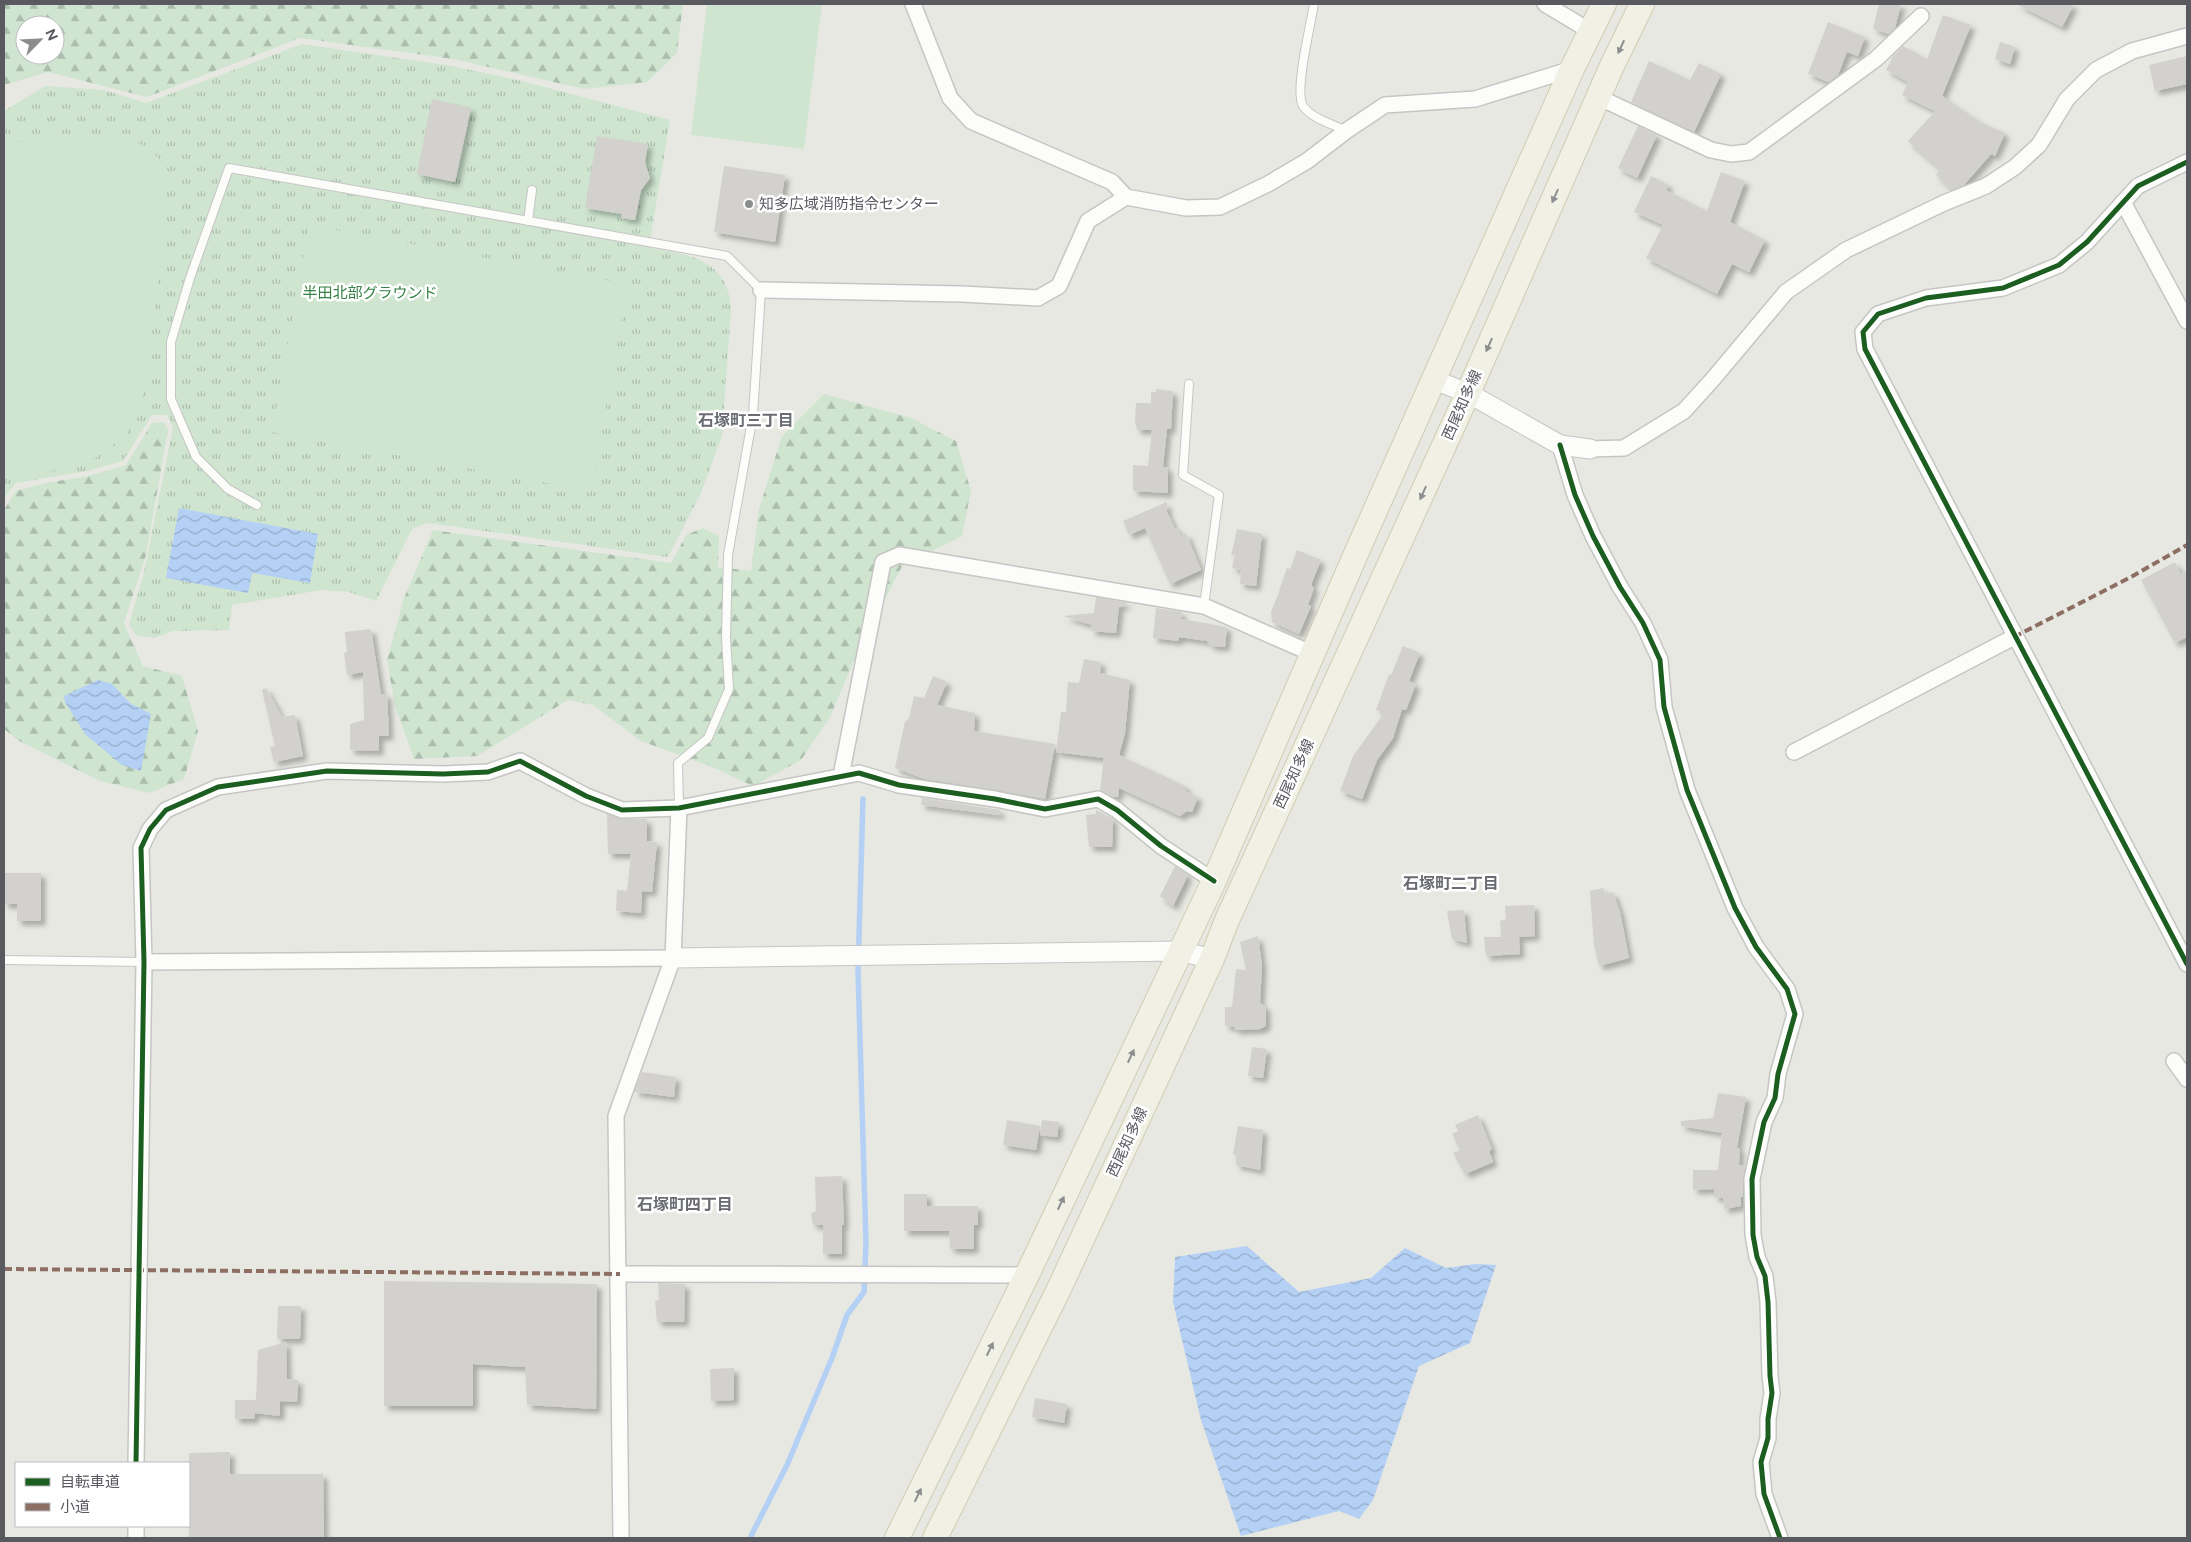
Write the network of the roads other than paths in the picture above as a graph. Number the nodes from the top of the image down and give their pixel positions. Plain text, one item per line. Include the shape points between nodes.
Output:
1 (913, 4) edge
2 (1314, 4) edge
3 (1545, 4) edge
4 (1604, 4) edge
5 (1642, 4) edge
6 (1921, 16) dead end
7 (1590, 32) junction
8 (2187, 36) edge
9 (1572, 69) junction
10 (1598, 97) junction
11 (1346, 131) junction
12 (2187, 162) edge
13 (532, 190) dead end
14 (1126, 197) junction
15 (2123, 202) junction
16 (528, 221) junction
17 (761, 290) junction
18 (2187, 321) edge
19 (1434, 380) junction
20 (1189, 384) dead end
21 (1468, 393) junction
22 (1560, 445) junction
23 (1590, 449) joint
24 (257, 505) dead end
25 (1204, 606) junction
26 (2014, 637) junction
27 (1312, 654) junction
28 (1794, 752) dead end
29 (841, 776) junction
30 (679, 808) junction
31 (1214, 881) junction
32 (1180, 951) junction
33 (673, 958) junction
34 (1212, 959) junction
35 (4, 960) edge
36 (144, 962) junction
37 (2187, 964) edge
38 (2174, 1061) dead end
39 (2187, 1079) edge
40 (620, 1274) junction
41 (1027, 1275) junction
42 (136, 1462) edge
43 (621, 1538) edge
44 (897, 1538) edge
45 (935, 1538) edge
46 (1780, 1538) edge

1 - 14 street via 950,98 971,121 1112,182
2 - 11 lane via 1299,89 1302,105 1310,114
3 - 7 street
4 - 7 main road, 西尾知多線
5 -> 10 main road, 西尾知多線
6 - 10 street via 1876,59 1749,152 1731,154 1711,150
7 - 9 main road, 西尾知多線
8 - 23 street via 2132,51 2096,70 2067,100 2039,145 2015,167 1986,186 1846,250 1786,292 1684,411 1624,448
9 - 11 street via 1475,98 1385,105
9 - 19 main road, 西尾知多線
10 -> 21 main road, 西尾知多線
11 - 14 street via 1307,161 1220,207 1186,208
12 - 15 street via 2138,186
13 - 16 lane
14 - 17 street via 1088,220 1059,286 1038,298
15 - 18 street
15 - 26 street via 2088,242 2059,264 2004,288 1926,298 1878,314 1863,332 1865,349
16 - 17 lane via 727,256
16 - 24 lane via 229,168 171,342 171,399 196,457 228,489
17 - 30 lane via 753,415 728,556 726,638 729,688 708,738 678,762
19 - 21 street
19 - 27 main road, 西尾知多線
20 - 25 lane via 1183,475 1219,495
21 - 22 street
21 -> 34 main road, 西尾知多線
22 - 23 street
22 - 46 street via 1575,494 1593,536 1643,623 1660,660 1664,707 1687,790 1735,908 1756,947 1787,989 1795,1014 1778,1074 1776,1098 1764,1122 1752,1179 1753,1234 1765,1276 1768,1302 1772,1393 1768,1438 1761,1462 1764,1494
25 - 27 street
25 - 29 street via 899,555 883,562
26 - 28 street
26 - 37 street
27 - 31 main road, 西尾知多線
29 - 30 street
29 - 31 street via 858,773 899,785 1045,809 1098,799
30 - 33 street
30 - 36 street via 622,810 586,796 520,761 488,772 327,771 218,787 166,810 150,829 141,848
31 - 32 main road, 西尾知多線
32 - 33 street
32 - 34 street
41 -> 32 main road, 西尾知多線
33 - 36 street
33 - 40 street via 616,1116
34 - 45 main road, 西尾知多線 via 1058,1291
35 - 36 lane
36 - 42 street
38 - 39 street
40 - 41 street
40 - 43 street
44 -> 41 main road, 西尾知多線

